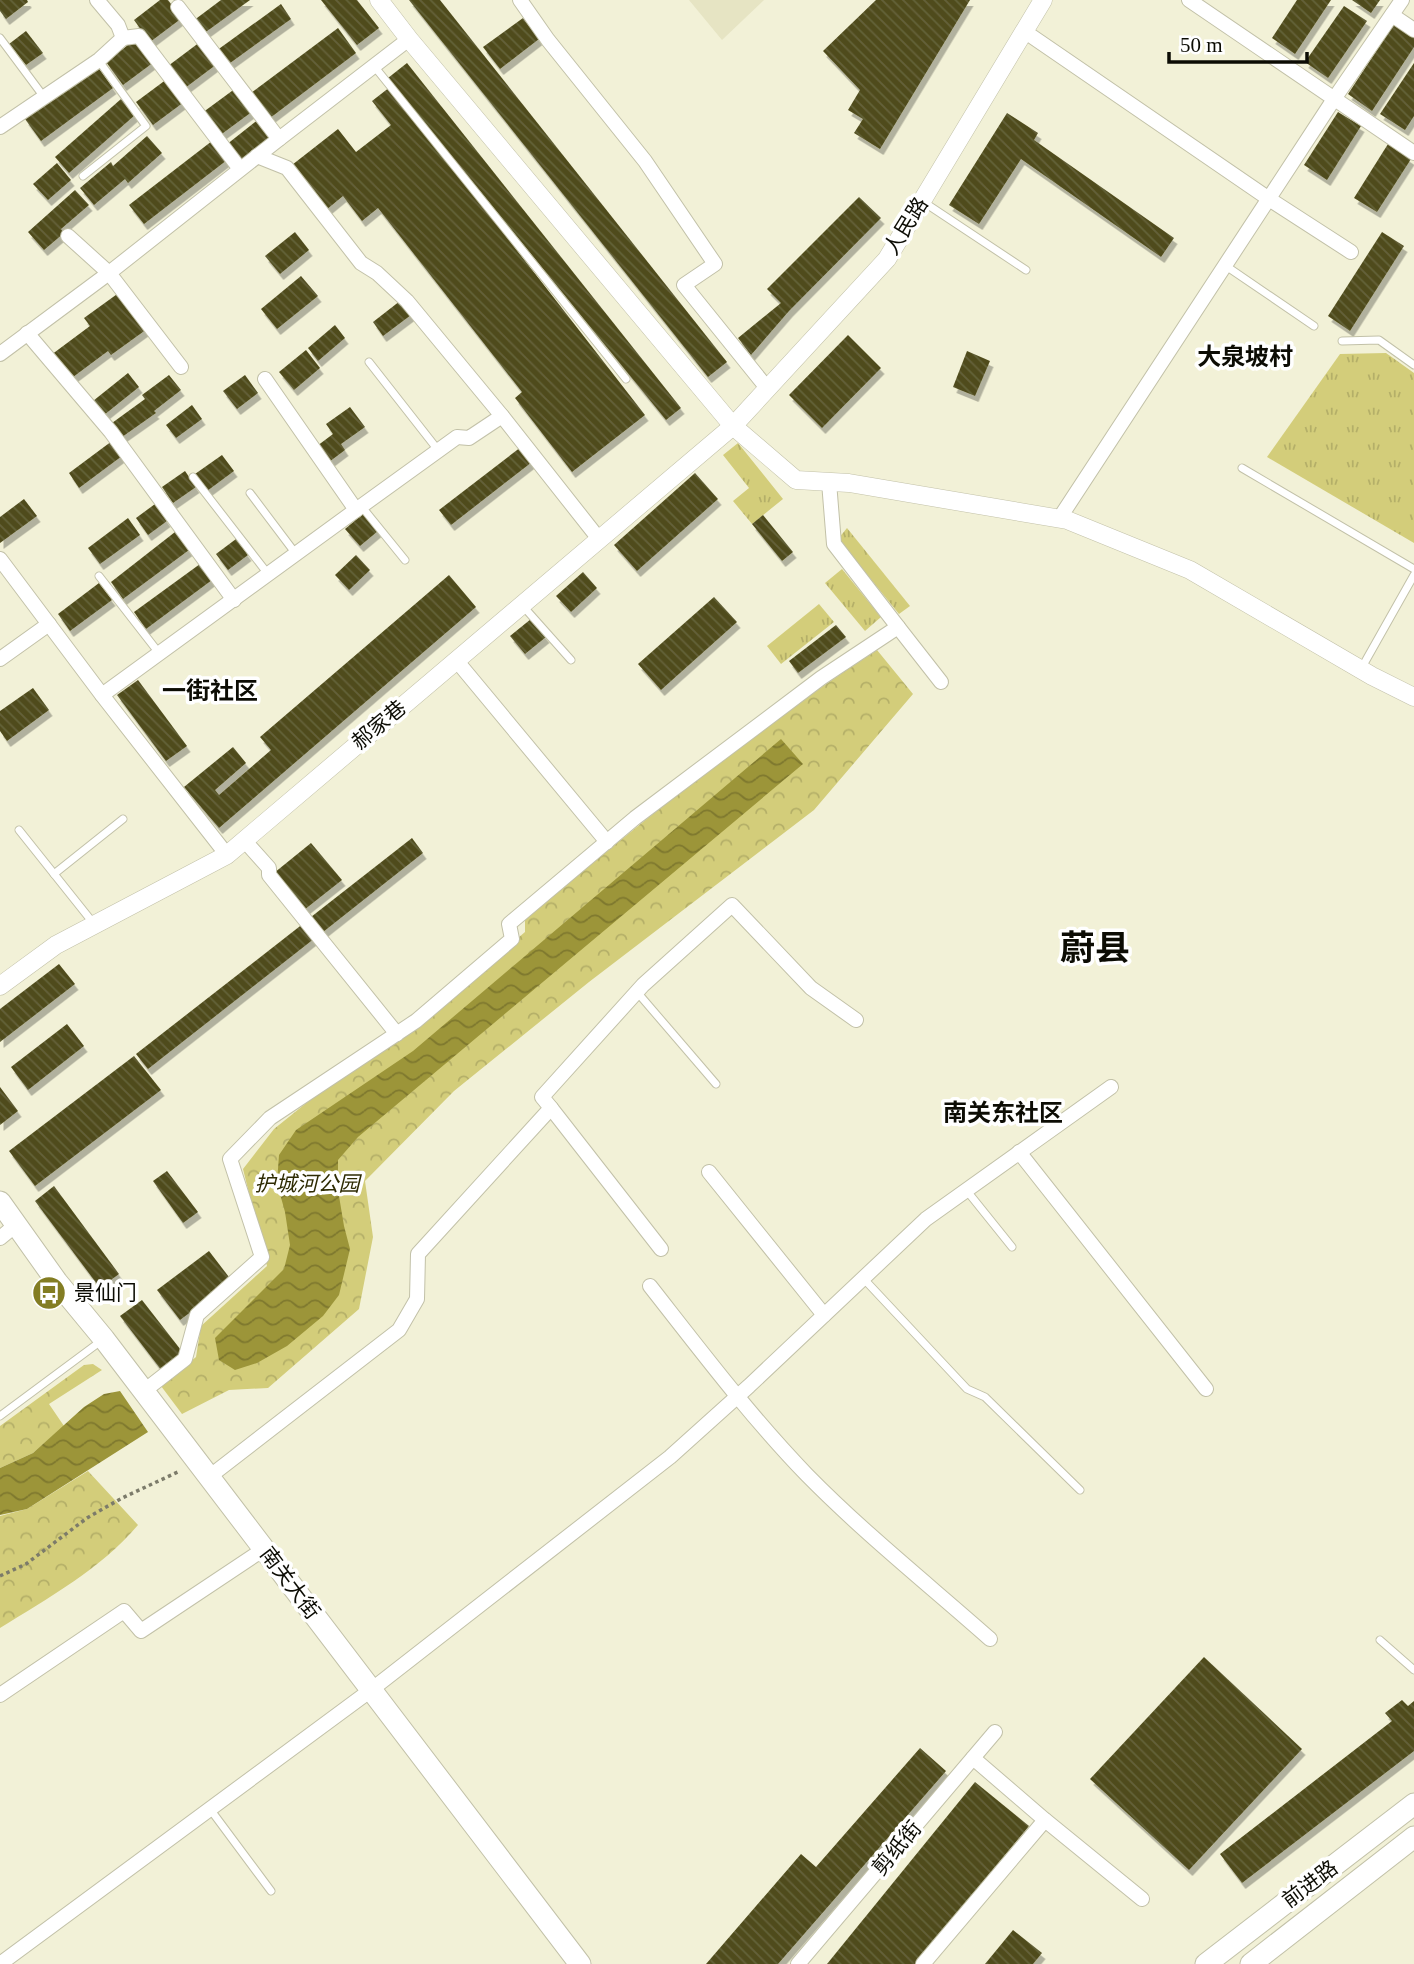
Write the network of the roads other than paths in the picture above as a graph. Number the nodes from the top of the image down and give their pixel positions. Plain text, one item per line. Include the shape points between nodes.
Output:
1 (97, 0) edge
2 (379, 0) edge
3 (520, 0) edge
4 (1043, 0) edge
5 (1189, 0) edge
6 (1402, 0) edge
7 (178, 7) dead end
8 (1392, 15) junction
9 (1414, 30) edge
10 (1024, 31) junction
11 (0, 38) edge
12 (124, 38) junction
13 (408, 39) junction
14 (99, 60) junction
15 (374, 65) junction
16 (44, 97) junction
17 (1334, 99) junction
18 (0, 127) edge
19 (279, 139) junction
20 (1414, 153) edge
21 (257, 156) junction
22 (240, 169) junction
23 (83, 176) dead end
24 (1269, 199) junction
25 (922, 201) junction
26 (68, 236) dead end
27 (1351, 252) dead end
28 (1226, 266) junction
29 (1026, 270) dead end
30 (109, 273) junction
31 (1314, 326) dead end
32 (27, 333) junction
33 (1342, 341) dead end
34 (0, 354) edge
35 (369, 362) dead end
36 (1414, 365) edge
37 (181, 367) dead end
38 (265, 379) dead end
39 (626, 379) dead end
40 (767, 388) junction
41 (502, 416) junction
42 (733, 426) junction
43 (439, 450) junction
44 (1242, 468) dead end
45 (193, 477) dead end
46 (829, 482) junction
47 (250, 493) dead end
48 (359, 508) junction
49 (1059, 519) junction
50 (599, 539) junction
51 (296, 554) junction
52 (0, 559) edge
53 (405, 560) dead end
54 (1414, 569) edge
55 (268, 575) junction
56 (1414, 575) edge
57 (99, 576) dead end
58 (234, 600) junction
59 (522, 604) junction
60 (49, 624) junction
61 (898, 627) junction
62 (160, 654) junction
63 (0, 659) edge
64 (456, 660) junction
65 (571, 660) dead end
66 (1361, 669) junction
67 (940, 682) dead end
68 (102, 695) junction
69 (1414, 697) edge
70 (122, 819) dead end
71 (19, 830) dead end
72 (244, 840) junction
73 (607, 842) junction
74 (227, 855) junction
75 (54, 874) junction
76 (94, 924) junction
77 (0, 986) edge
78 (637, 992) junction
79 (856, 1020) dead end
80 (397, 1034) junction
81 (716, 1084) dead end
82 (1111, 1087) dead end
83 (551, 1108) junction
84 (1019, 1152) junction
85 (709, 1172) dead end
86 (966, 1190) junction
87 (0, 1202) edge
88 (17, 1224) junction
89 (0, 1238) edge
90 (1012, 1247) dead end
91 (661, 1249) dead end
92 (863, 1278) junction
93 (650, 1286) dead end
94 (824, 1315) junction
95 (104, 1339) junction
96 (1206, 1389) dead end
97 (144, 1391) junction
98 (737, 1397) junction
99 (0, 1416) edge
100 (204, 1470) junction
101 (1080, 1490) dead end
102 (264, 1549) junction
103 (990, 1639) dead end
104 (1380, 1640) dead end
105 (1414, 1670) edge
106 (371, 1690) junction
107 (0, 1695) edge
108 (995, 1732) dead end
109 (973, 1758) junction
110 (1414, 1804) edge
111 (210, 1809) junction
112 (1045, 1820) junction
113 (1414, 1838) edge
114 (271, 1891) dead end
115 (1142, 1899) dead end
116 (0, 1964) edge
117 (580, 1964) edge
118 (798, 1964) edge
119 (923, 1964) edge
120 (1206, 1964) edge
121 (1251, 1964) edge

1 - 12 street
2 - 13 street
3 - 40 street via 645,161 715,264 684,285
4 - 10 street, 人民路
5 - 17 street
6 - 8 street
7 - 19 street
8 - 9 street
8 - 17 street
10 - 24 street
10 - 25 street, 人民路
11 - 16 lane
12 - 14 street
12 - 22 street via 139,36
13 - 15 street
13 - 42 street
14 - 16 street
14 - 23 lane via 146,126
15 - 19 street
15 - 39 lane
16 - 18 street
17 - 20 street
17 - 24 street
19 - 21 street
21 - 22 street
21 - 41 street via 287,168 361,263 407,300
22 - 30 street
24 - 27 street
24 - 28 street
25 - 29 lane
25 - 40 street, 人民路 via 887,259
26 - 30 street
28 - 31 lane
28 - 49 street
30 - 32 street
30 - 37 street
32 - 34 street
32 - 58 street via 111,432
33 - 36 lane via 1380,340
35 - 43 lane
38 - 48 street
40 - 42 street, 人民路
41 - 43 street via 469,438 457,437
41 - 50 street
42 - 46 street via 796,480
42 - 50 street, 郝家巷
43 - 48 street
44 - 54 lane
45 - 55 lane
46 - 49 street
46 - 61 street via 834,544
47 - 51 lane
48 - 51 street
48 - 53 lane
49 - 66 street via 1190,570
50 - 59 street, 郝家巷
51 - 55 street
52 - 60 street
55 - 58 street
56 - 66 lane
57 - 62 lane
58 - 62 street
59 - 64 street, 郝家巷
59 - 65 lane
60 - 63 street
60 - 68 street
61 - 67 street
61 - 73 street via 821,678
62 - 68 street
64 - 72 street, 郝家巷
64 - 73 street
66 - 69 street
68 - 74 street
70 - 75 lane
71 - 75 lane
72 - 74 street, 郝家巷
72 - 80 street
73 - 80 street via 509,924 512,939
74 - 76 street, 郝家巷
75 - 76 lane
76 - 77 street, 郝家巷
78 - 79 street via 732,905 811,988
78 - 81 lane
78 - 83 street via 542,1097
80 - 97 street via 270,1118 230,1160 262,1257 197,1315 185,1359
82 - 84 street
83 - 91 street
83 - 100 street via 418,1254 417,1299 399,1330
84 - 86 street
84 - 96 street
85 - 94 street
86 - 90 lane
86 - 92 street via 926,1219
87 - 88 main road, 南关大街
88 - 89 street
88 - 95 main road, 南关大街
92 - 94 street
92 - 101 lane via 967,1389 985,1397
93 - 98 street
94 - 98 street
95 - 97 main road, 南关大街
95 - 99 lane
97 - 100 main road, 南关大街
98 - 103 street via 808,1476
98 - 106 street via 670,1457
100 - 102 main road, 南关大街
102 - 106 main road, 南关大街
102 - 107 street via 141,1631 124,1611
104 - 105 lane
106 - 111 street
106 - 117 main road, 南关大街
108 - 109 street, 剪纸街
109 - 112 street
109 - 118 street, 剪纸街
110 - 120 main road, 前进路
111 - 114 lane
111 - 116 street
112 - 115 street
112 - 119 street
113 - 121 main road, 前进路

